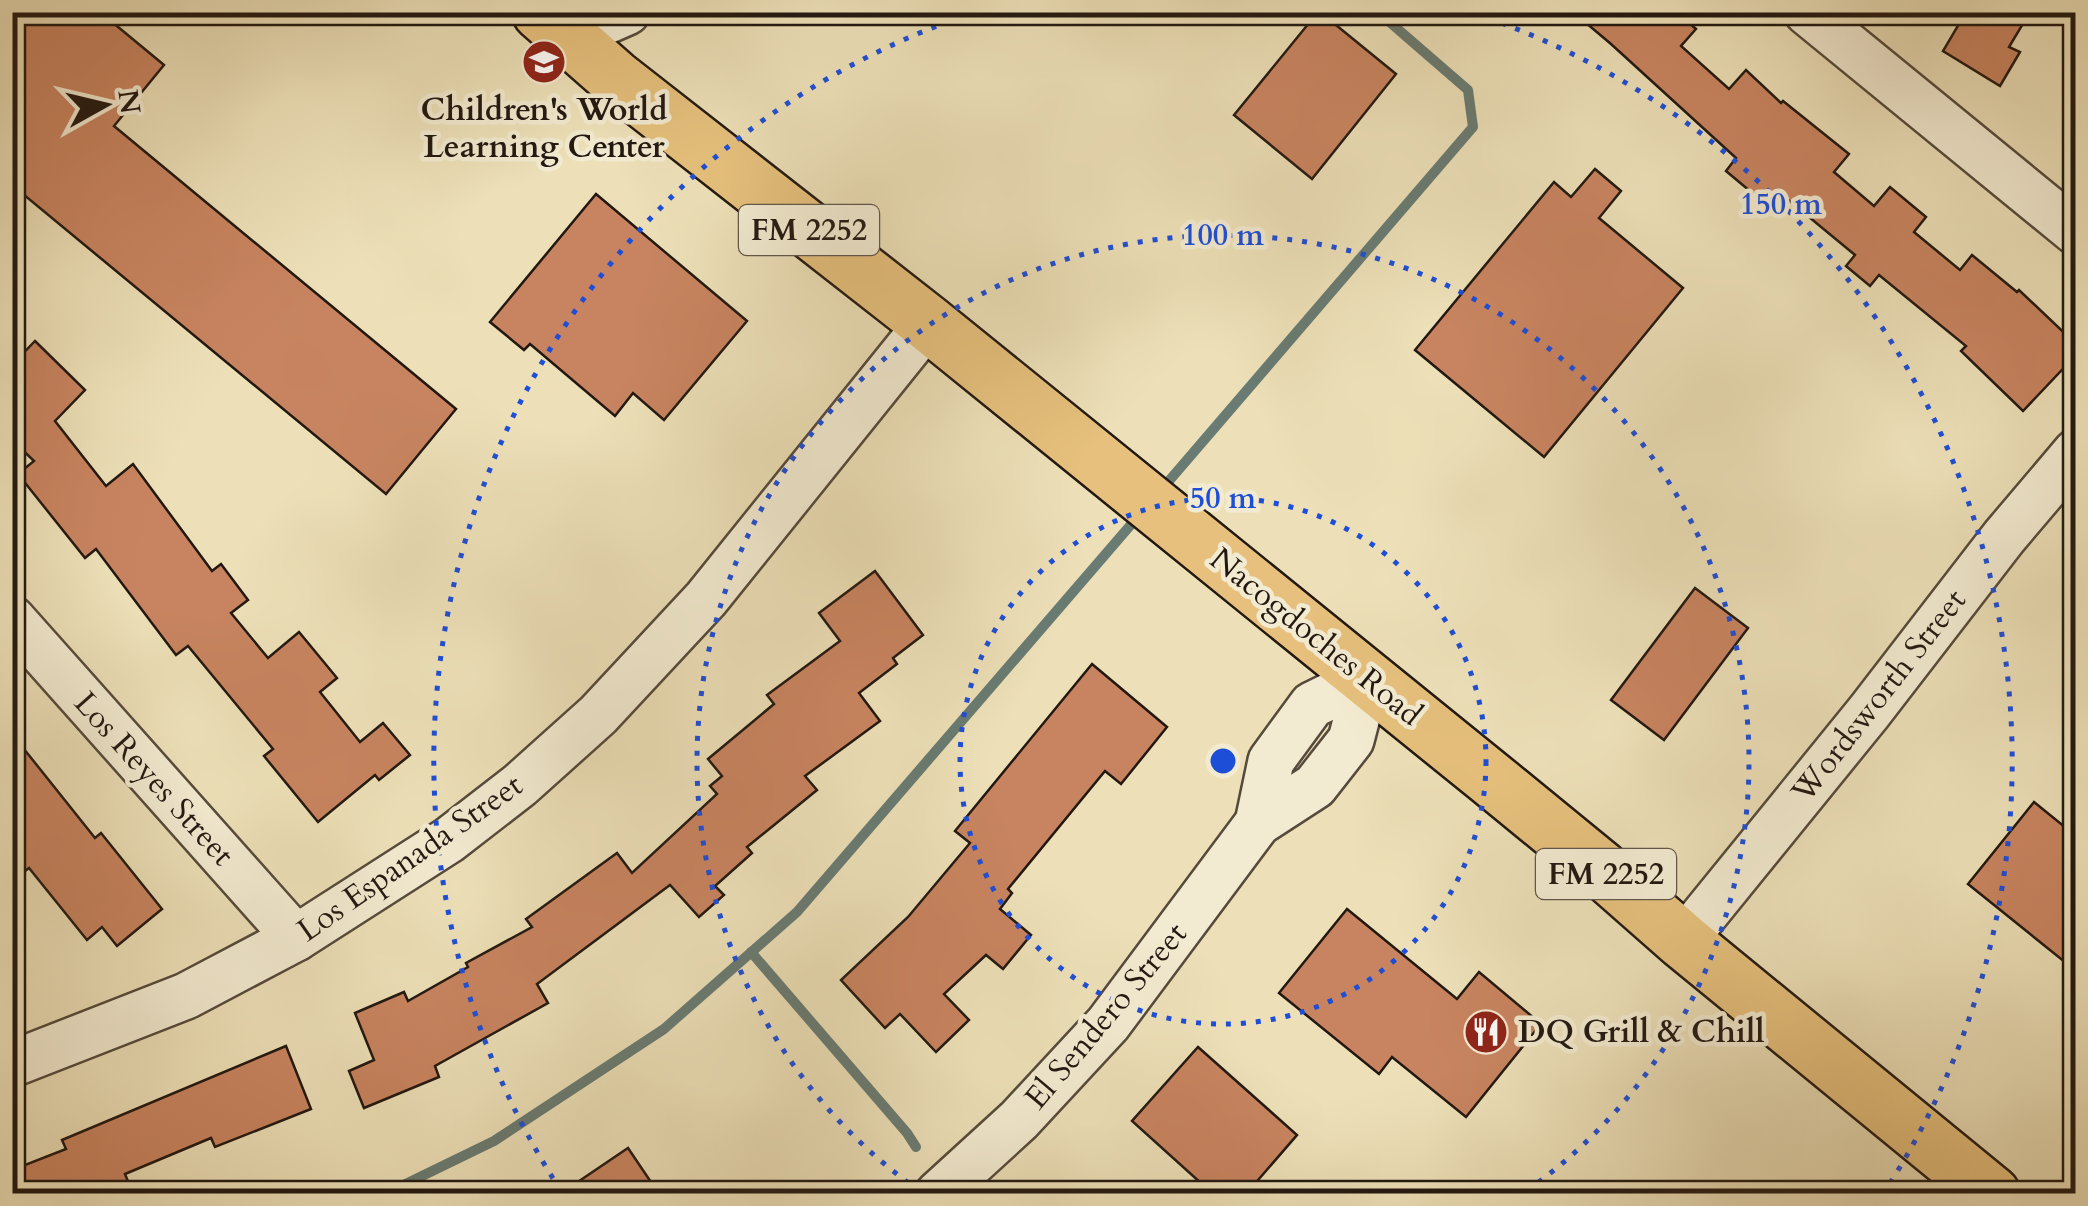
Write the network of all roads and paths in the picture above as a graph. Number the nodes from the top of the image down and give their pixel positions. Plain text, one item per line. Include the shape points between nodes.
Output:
1 (627, 12) edge
2 (1832, 20) edge
3 (562, 21) edge
4 (2076, 232) edge
5 (928, 323) junction
6 (2076, 452) edge
7 (12, 619) edge
8 (1366, 678) junction
9 (296, 938) junction
10 (1683, 941) junction
11 (12, 1064) edge
12 (938, 1194) edge
13 (1992, 1194) edge

1 - 3 street
2 - 4 street
3 - 5 main road, Nacogdoches Road / FM 2252 via 630,90
5 - 8 main road, Nacogdoches Road / FM 2252
5 - 9 street, Los Espanada Street via 706,600 598,715 449,840
6 - 10 street, Wordsworth Street
7 - 9 street, Los Reyes Street
8 - 10 main road, Nacogdoches Road / FM 2252
8 - 12 street, El Sendero Street via 1312,705 1270,762 1258,823 1108,1024
9 - 11 street, Los Espanada Street via 186,996
10 - 13 main road, Nacogdoches Road / FM 2252

